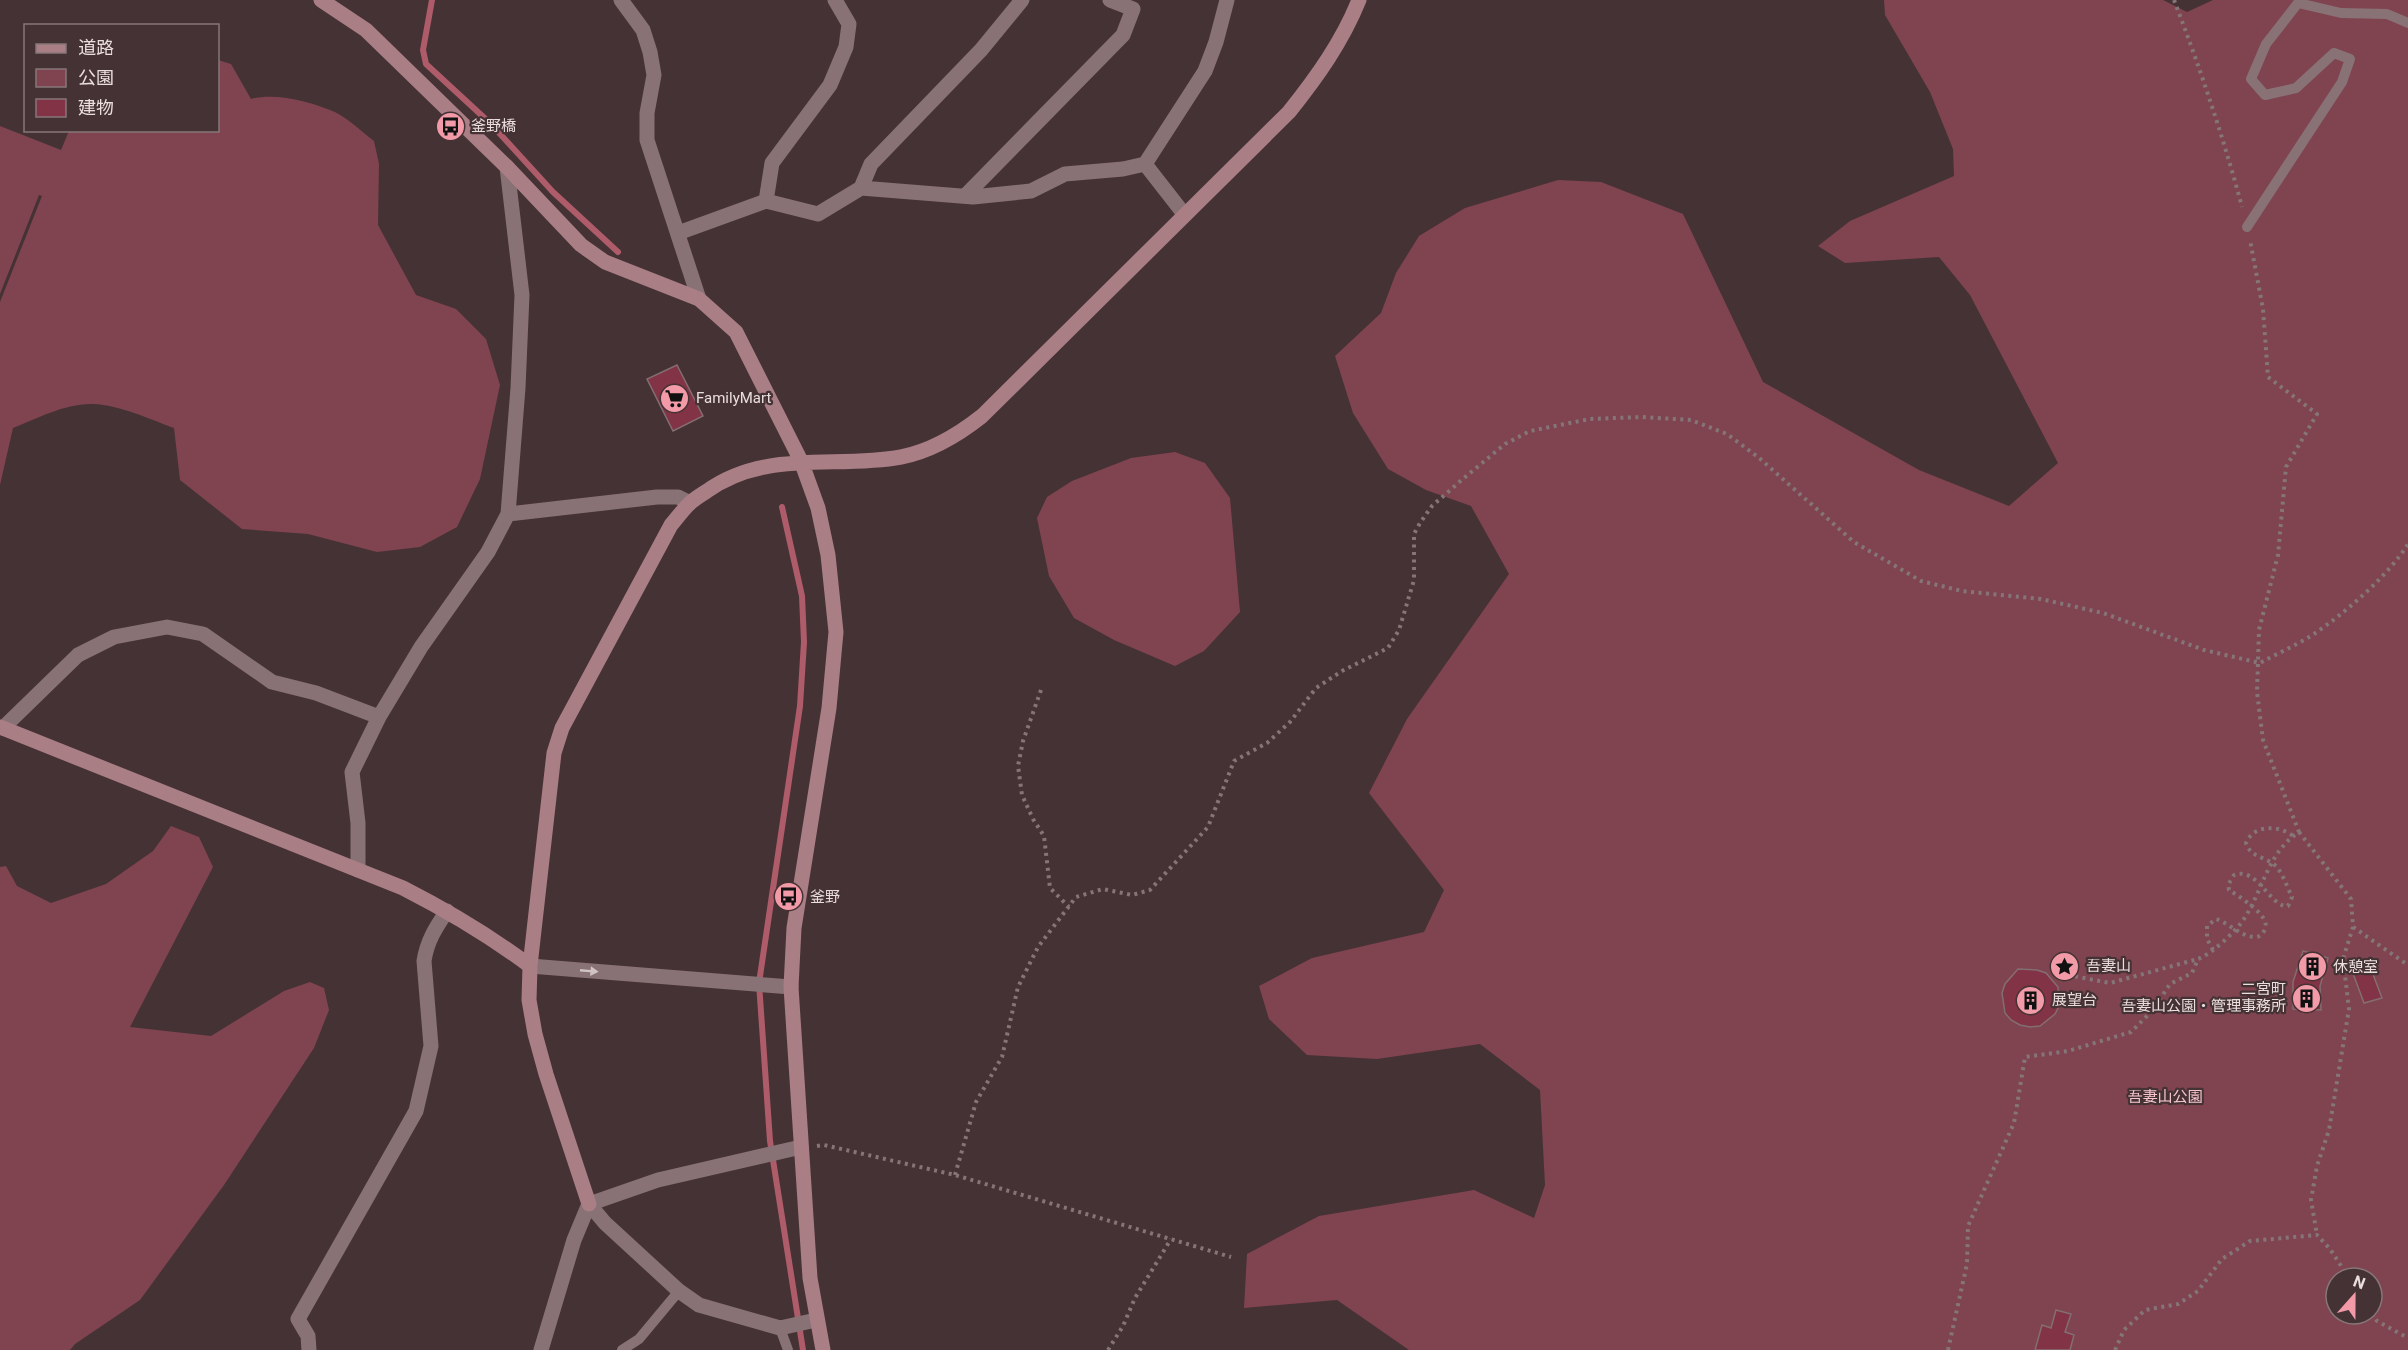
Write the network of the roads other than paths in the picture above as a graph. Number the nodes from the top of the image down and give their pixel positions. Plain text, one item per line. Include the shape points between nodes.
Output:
1 (321, 0) edge
2 (621, 0) edge
3 (835, 0) edge
4 (1022, 0) edge
5 (1110, 0) edge
6 (1227, 0) edge
7 (1359, 0) edge
8 (2408, 23) edge
9 (1145, 164) junction
10 (507, 167) junction
11 (861, 188) junction
12 (965, 196) junction
13 (766, 201) junction
14 (1184, 214) junction
15 (2247, 227) road end
16 (678, 233) junction
17 (699, 299) junction
18 (801, 461) junction
19 (690, 503) junction
20 (508, 514) junction
21 (379, 717) junction
22 (1, 728) edge
23 (358, 870) junction
24 (447, 911) junction
25 (530, 966) junction
26 (784, 987) junction
27 (796, 1148) junction
28 (589, 1204) junction
29 (679, 1291) junction
30 (812, 1321) junction
31 (785, 1327) junction
32 (309, 1350) edge
33 (541, 1350) edge
34 (622, 1350) edge
35 (788, 1350) edge
36 (823, 1350) edge

1 - 10 street via 366,30
2 - 16 street via 643,30 650,52 654,75 647,140
3 - 13 street via 849,24 846,47 830,85 772,163
4 - 11 street via 981,50 871,164
5 - 12 street via 1132,9 1123,34
6 - 9 street via 1205,70
7 - 14 street via 1350,23 1317,77 1289,112
8 - 15 lane via 2387,14 2340,13 2298,3 2266,44 2251,80 2265,95 2296,88 2334,53 2350,59 2342,82
9 - 12 street via 1065,174 1031,191
9 - 14 street
10 - 17 street via 581,245 605,262
10 - 20 street via 522,295
11 - 12 street
11 - 13 street via 818,214
13 - 16 street
14 - 18 street via 982,416 959,434 902,457
16 - 17 street
17 - 18 street via 736,332
18 - 19 street via 764,466 721,481
18 - 26 street via 824,537 836,632 830,708
19 - 20 street via 678,497 657,497
19 - 25 street via 671,525 557,740
20 - 21 street via 488,552 421,647
21 - 22 street via 316,693 272,682 203,634 167,627 114,637 78,655
21 - 23 street via 352,772
22 - 23 street
23 - 24 street
24 - 25 street
24 - 32 street via 430,936 425,954 431,1046 416,1111 298,1319 308,1336
25 -> 26 street
25 - 28 street via 529,1000 535,1034
26 - 27 street
27 - 28 street via 658,1180
27 - 30 street
28 - 29 street
28 - 33 street via 574,1240
29 - 31 street via 699,1305
29 - 34 lane via 639,1339
30 - 31 street
30 - 36 street
31 - 35 lane

